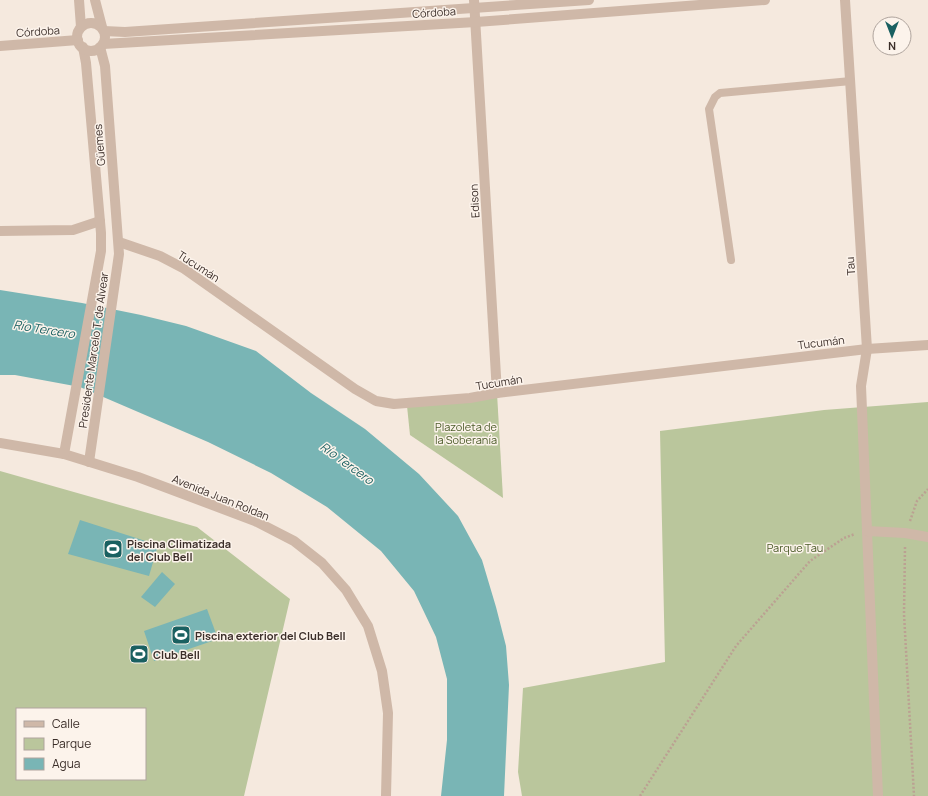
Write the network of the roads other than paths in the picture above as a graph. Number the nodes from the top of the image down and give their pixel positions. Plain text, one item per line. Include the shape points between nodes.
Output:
1 (79, 0) edge
2 (96, 0) edge
3 (589, 0) edge
4 (765, 0) edge
5 (845, 0) edge
6 (475, 4) edge
7 (476, 22) junction
8 (81, 27) junction
9 (103, 29) junction
10 (80, 44) junction
11 (0, 46) edge
12 (101, 46) junction
13 (851, 81) junction
14 (100, 221) junction
15 (0, 231) edge
16 (101, 233) joint
17 (119, 242) junction
18 (731, 260) dead end
19 (928, 345) edge
20 (867, 349) junction
21 (497, 393) junction
22 (0, 443) edge
23 (64, 454) junction
24 (89, 462) junction
25 (867, 531) junction
26 (928, 537) edge
27 (386, 796) edge
28 (878, 796) edge

1 - 8 street
2 - 9 street
3 - 6 street, Córdoba
4 - 7 street, Córdoba
5 - 13 street, Tau
6 - 7 street, Edison
6 - 9 street, Córdoba via 125,32
7 - 12 street, Córdoba
7 - 21 street, Edison
8 - 9 street via 94,23
8 - 10 street via 78,31
9 - 12 street via 105,36
10 - 11 street, Córdoba
10 - 12 street via 91,50
10 - 14 street, Güemes via 86,63
12 - 17 street, Güemes via 105,66
13 - 18 lane via 720,93 715,97 709,109
13 - 20 street, Tau
14 - 15 street via 73,230
14 - 16 street, Güemes
16 - 23 street, Presidente Marcelo T. de Alvear via 101,251
17 - 21 street, Tucumán via 160,256 183,268 355,389 376,401 394,404 470,398
17 - 24 street, Presidente Marcelo T. de Alvear
19 - 20 street, Tucumán
20 - 21 street, Tucumán
20 - 25 street, Tau via 861,386
22 - 23 street, Avenida Juan Roldan
23 - 24 street, Avenida Juan Roldan
24 - 27 street, Avenida Juan Roldan via 138,477 255,521 294,541 322,563 346,590 368,626 382,671 388,713
25 - 26 street
25 - 28 street, Tau

